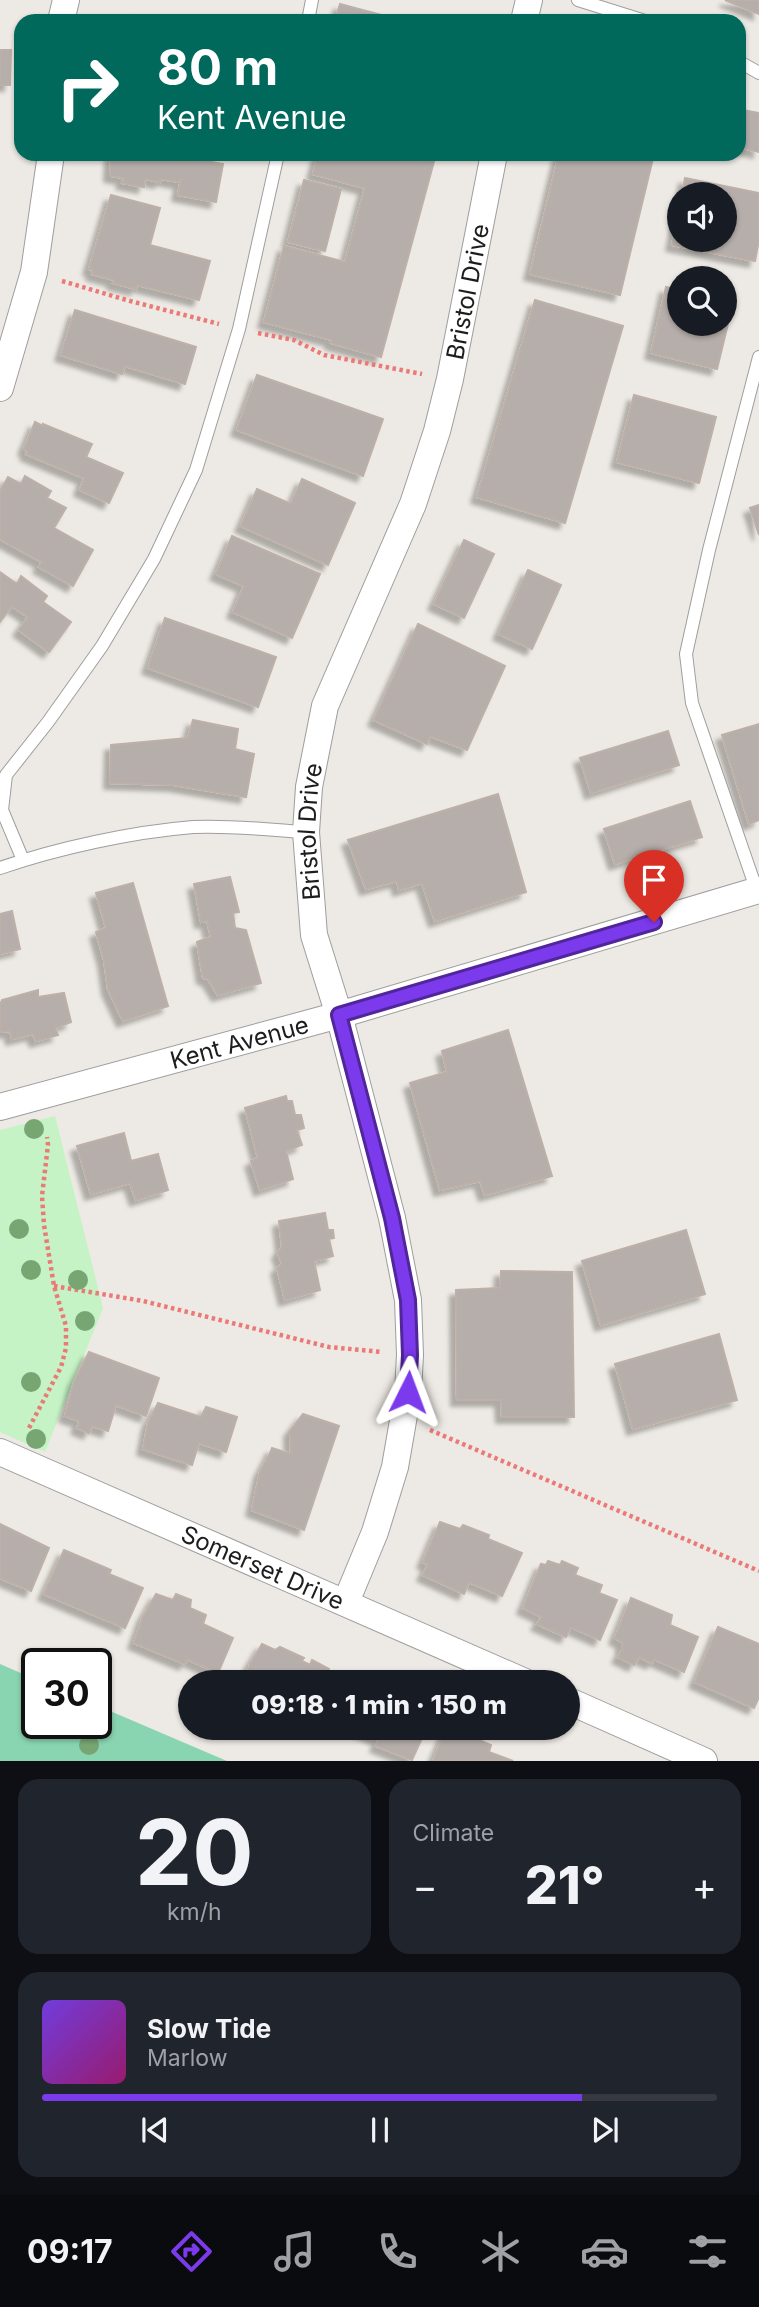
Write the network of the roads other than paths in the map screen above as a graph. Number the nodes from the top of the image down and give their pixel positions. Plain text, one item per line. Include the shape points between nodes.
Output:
1 (578, 0) edge
2 (623, 14) edge
3 (50, 161) edge
4 (276, 161) edge
5 (493, 161) edge
6 (759, 357) edge
7 (0, 388) edge
8 (306, 832) junction
9 (23, 860) junction
10 (0, 867) edge
11 (758, 893) edge
12 (339, 1015) junction
13 (0, 1107) edge
14 (0, 1452) edge
15 (346, 1602) junction
16 (498, 1670) edge
17 (580, 1706) edge
18 (704, 1761) edge

1 - 2 lane
3 - 7 street via 34,272
4 - 9 lane via 239,329 196,470 154,559 102,646 6,775 2,810
5 - 8 street, Bristol Drive via 437,431 413,504 325,706 309,786
6 - 11 lane via 686,654 692,703
8 - 9 lane via 196,827 139,834
8 - 12 street, Bristol Drive via 314,935
9 - 10 lane
11 - 12 street, Kent Avenue
12 - 13 street, Kent Avenue
12 - 15 street, Bristol Drive via 392,1218 408,1300 410,1355 395,1467
14 - 15 street, Somerset Drive
15 - 16 street, Somerset Drive
17 - 18 street

